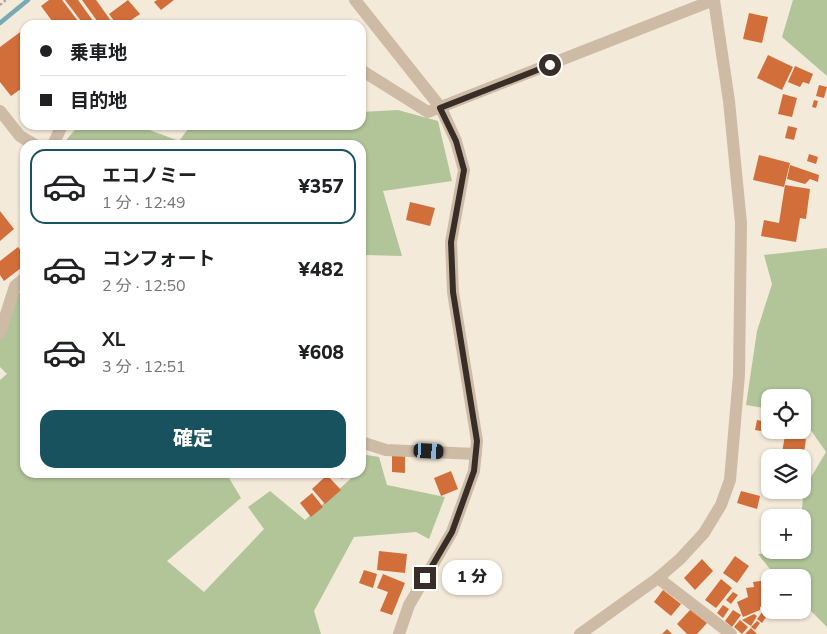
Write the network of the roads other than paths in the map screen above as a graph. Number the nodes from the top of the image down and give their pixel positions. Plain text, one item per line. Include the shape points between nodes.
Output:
1 (355, 0) edge
2 (714, 0) edge
3 (366, 73) edge
4 (440, 108) junction
5 (0, 111) edge
6 (27, 140) edge
7 (20, 282) edge
8 (0, 333) edge
9 (366, 444) edge
10 (476, 454) junction
11 (658, 578) junction
12 (399, 634) edge
13 (580, 634) edge
14 (731, 634) edge

1 - 4 street
2 - 4 street
2 - 11 street via 729,100 741,223 739,375 730,480 722,505 704,533
3 - 4 street via 428,112
4 - 10 street via 456,141 464,170 451,252 453,292 476,432
5 - 6 street
7 - 8 street via 15,286
9 - 10 street via 386,450
10 - 12 street via 474,471 452,532 409,605
11 - 13 street
11 - 14 street

